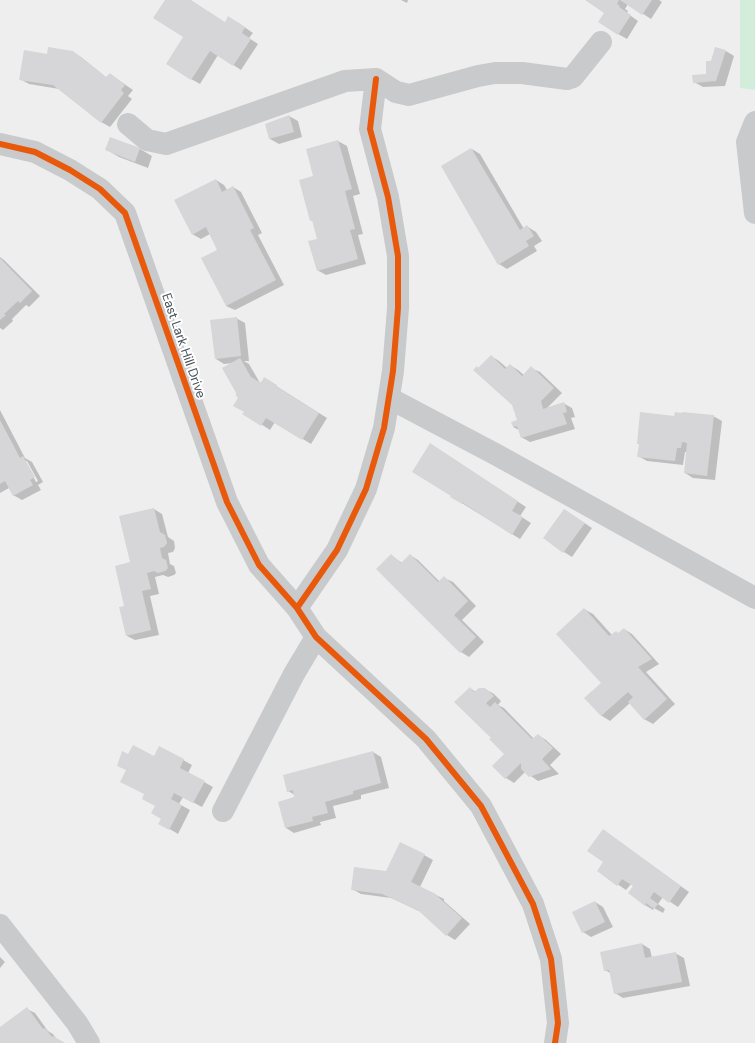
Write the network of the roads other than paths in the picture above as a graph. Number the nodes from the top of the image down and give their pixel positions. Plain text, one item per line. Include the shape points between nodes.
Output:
1 (601, 42) dead end
2 (376, 79) junction
3 (755, 122) edge
4 (128, 124) dead end
5 (0, 144) edge
6 (755, 213) edge
7 (389, 398) junction
8 (755, 598) edge
9 (297, 608) junction
10 (316, 637) junction
11 (223, 811) dead end
12 (0, 925) edge
13 (89, 1043) edge
14 (555, 1043) edge

1 - 2 street via 573,77 567,79 495,73 409,95 396,92
2 - 4 street via 345,82 166,144 147,140
2 - 7 street via 370,129 388,197 398,256 398,308
3 - 6 street via 747,142
5 - 9 street, East Lark Hill Drive via 35,152 70,170 100,189 125,213 226,502 259,565
7 - 8 street
7 - 9 street via 384,428 366,489 337,550
9 - 10 street, East Lark Hill Drive
10 - 11 street
10 - 14 street, East Lark Hill Drive via 426,739 481,806 533,904 551,959 558,1023
12 - 13 street via 77,1023

